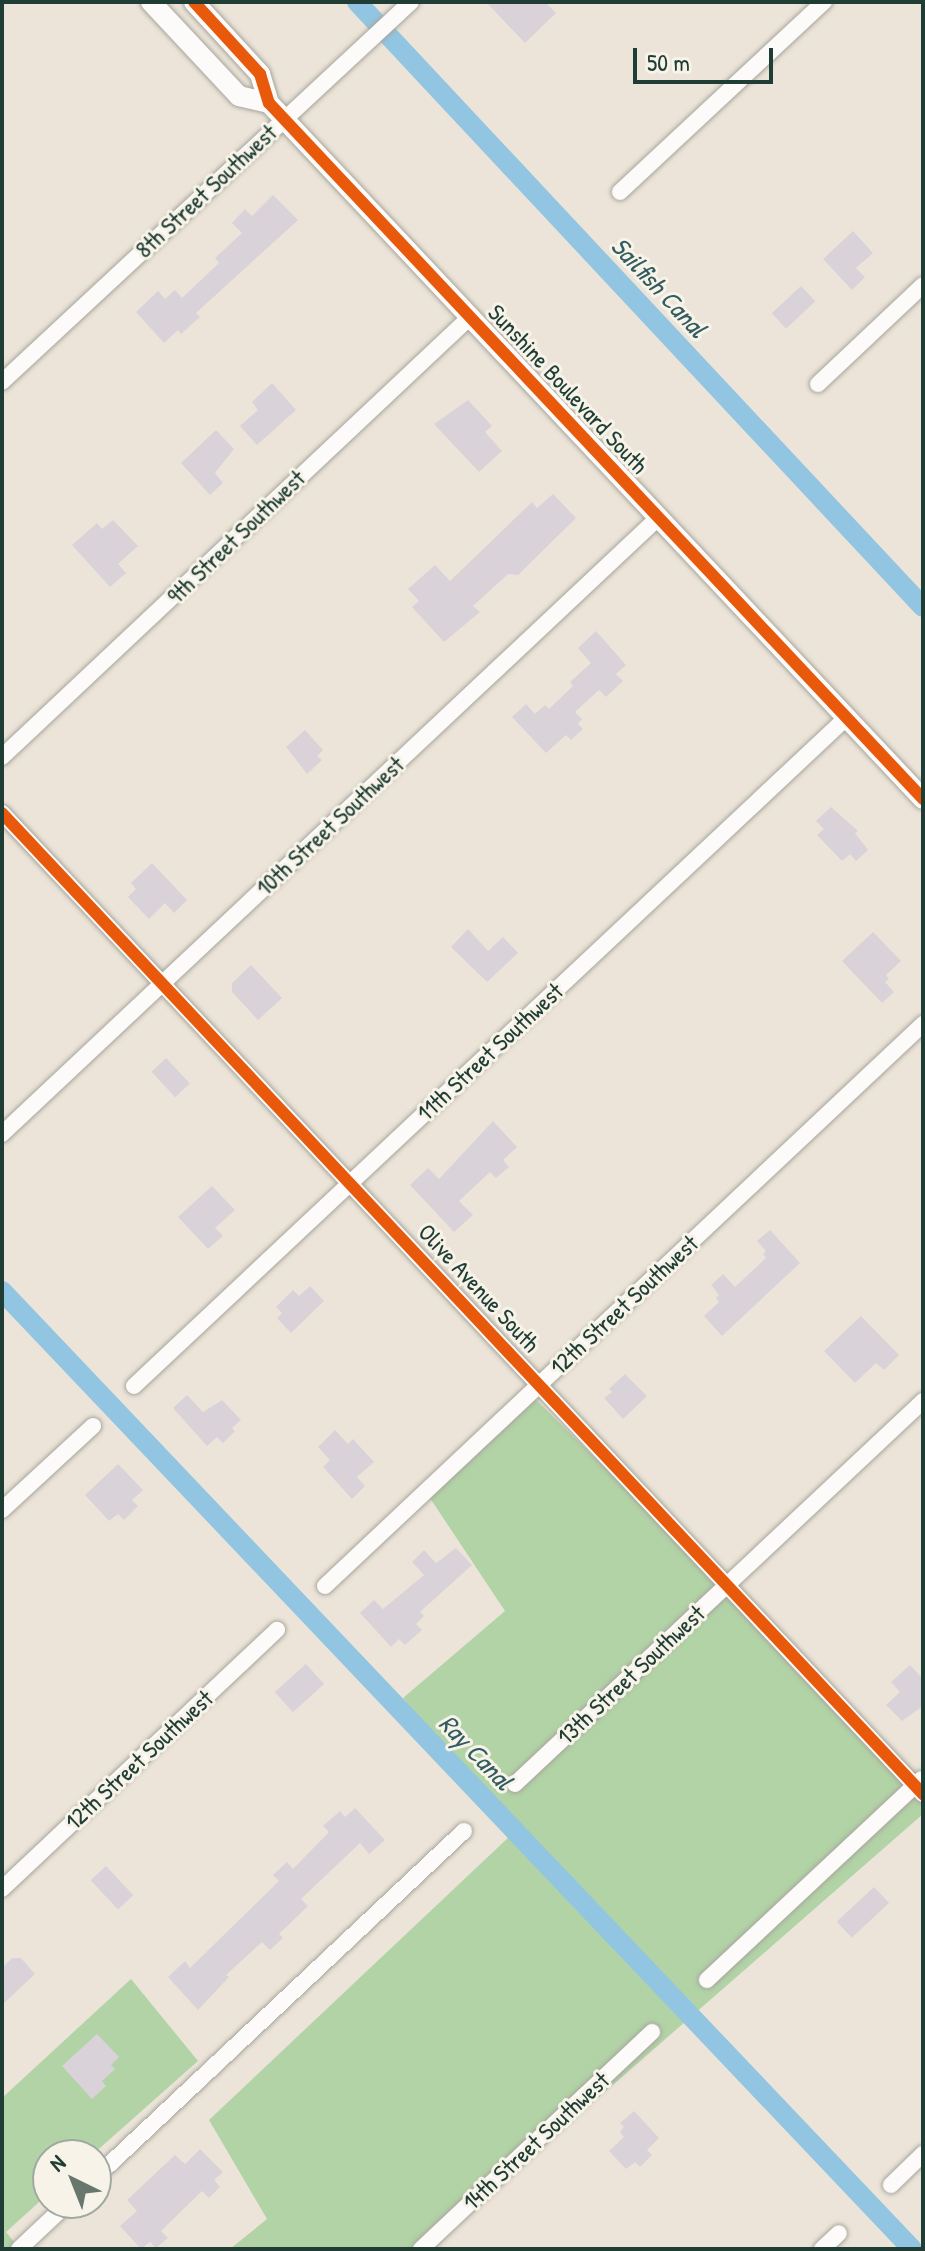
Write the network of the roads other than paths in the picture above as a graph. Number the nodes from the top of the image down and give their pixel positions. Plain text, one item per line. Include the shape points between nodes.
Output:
1 (151, 2) edge
2 (194, 2) edge
3 (411, 2) edge
4 (824, 2) edge
5 (269, 103) junction
6 (284, 118) junction
7 (620, 192) dead end
8 (923, 285) edge
9 (470, 317) junction
10 (2, 382) edge
11 (818, 384) dead end
12 (658, 518) junction
13 (846, 718) junction
14 (2, 757) edge
15 (923, 799) edge
16 (2, 813) edge
17 (163, 984) junction
18 (923, 1024) edge
19 (2, 1134) edge
20 (350, 1183) junction
21 (540, 1384) junction
22 (134, 1386) dead end
23 (923, 1401) edge
24 (93, 1426) dead end
25 (2, 1510) edge
26 (727, 1585) junction
27 (325, 1586) dead end
28 (277, 1630) dead end
29 (515, 1784) dead end
30 (920, 1786) edge
31 (464, 1831) dead end
32 (2, 1889) edge
33 (707, 1980) dead end
34 (652, 2032) dead end
35 (923, 2154) edge
36 (112, 2162) edge
37 (891, 2185) dead end
38 (51, 2219) edge
39 (839, 2233) dead end
40 (19, 2249) edge
41 (421, 2249) edge
42 (822, 2249) edge

1 - 5 street, Sunshine Boulevard South via 239,96
2 - 5 street, Sunshine Boulevard South via 260,74
3 - 6 street, 8th Street Southwest
4 - 7 street
5 - 6 street, Sunshine Boulevard South
6 - 9 street, Sunshine Boulevard South
6 - 10 street, 8th Street Southwest
8 - 11 street
9 - 12 street, Sunshine Boulevard South
9 - 14 street, 9th Street Southwest
12 - 13 street, Sunshine Boulevard South
12 - 17 street, 10th Street Southwest
13 - 15 street, Sunshine Boulevard South
13 - 20 street, 11th Street Southwest
16 - 17 street, Olive Avenue South
17 - 19 street, 10th Street Southwest
17 - 20 street, Olive Avenue South
18 - 21 street, 12th Street Southwest
20 - 21 street, Olive Avenue South
20 - 22 street, 11th Street Southwest
21 - 26 street, Olive Avenue South
21 - 27 street, 12th Street Southwest
23 - 26 street, 13th Street Southwest
24 - 25 street
26 - 29 street, 13th Street Southwest
26 - 30 street, Olive Avenue South
28 - 32 street, 12th Street Southwest
30 - 33 street
31 - 36 street
34 - 41 street, 14th Street Southwest
35 - 37 street
38 - 40 street
39 - 42 street

